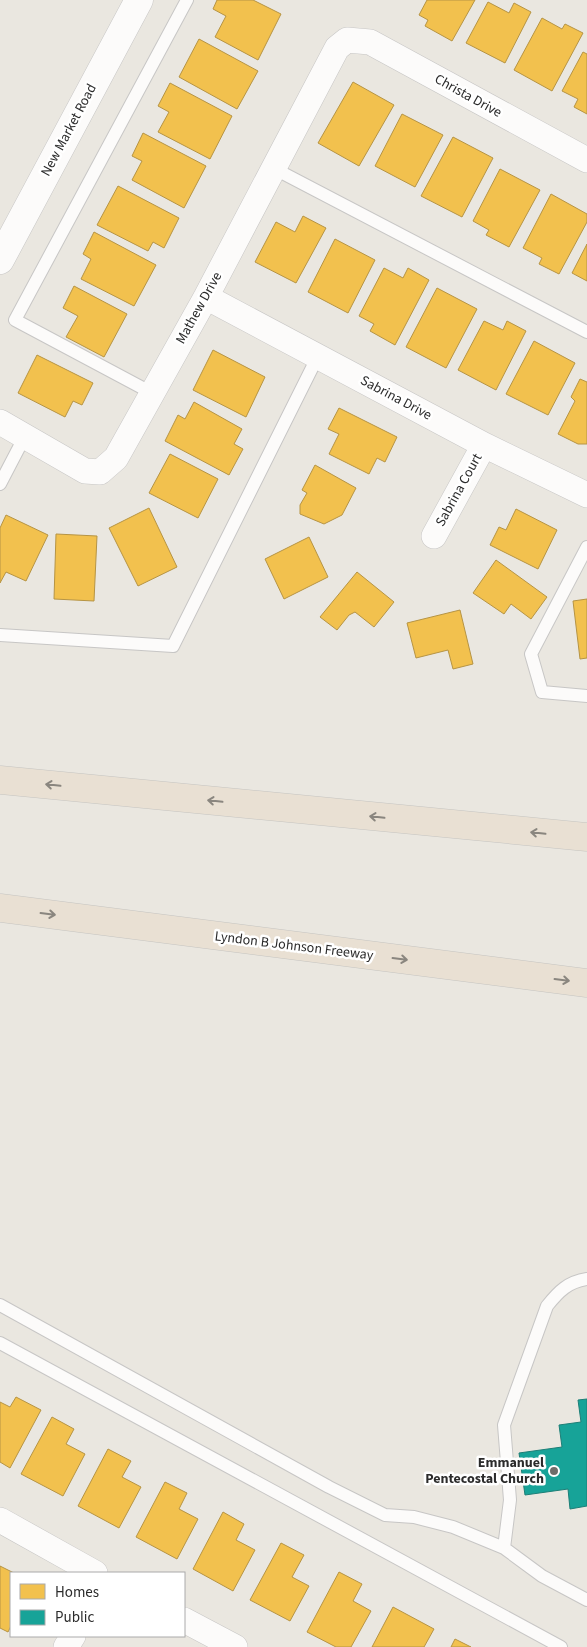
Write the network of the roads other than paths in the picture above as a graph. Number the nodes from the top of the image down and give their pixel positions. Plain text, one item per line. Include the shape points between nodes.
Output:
1 (139, 0) edge
2 (188, 0) edge
3 (347, 40) joint
4 (587, 160) edge
5 (273, 168) junction
6 (0, 260) edge
7 (206, 296) junction
8 (587, 332) edge
9 (318, 356) junction
10 (152, 393) junction
11 (0, 422) edge
12 (24, 436) junction
13 (484, 445) junction
14 (0, 484) edge
15 (587, 495) edge
16 (434, 536) dead end
17 (587, 547) edge
18 (0, 635) edge
19 (587, 696) edge
20 (0, 780) edge
21 (587, 837) edge
22 (0, 908) edge
23 (587, 983) edge
24 (587, 1279) edge
25 (0, 1305) edge
26 (0, 1343) edge
27 (0, 1520) edge
28 (504, 1548) junction
29 (93, 1572) edge
30 (587, 1600) edge
31 (185, 1621) edge
32 (235, 1647) edge
33 (561, 1647) edge

1 - 6 street, New Market Road
2 - 10 lane via 15,320
3 - 4 street, Christa Drive via 370,42
3 - 5 street, Mathew Drive via 337,48
5 - 7 street, Mathew Drive
5 - 8 lane
7 - 9 street, Sabrina Drive
7 - 10 street, Mathew Drive
9 - 13 street, Sabrina Drive
9 - 18 lane via 173,646
10 - 12 street, Mathew Drive via 116,458 100,472 85,471
11 - 12 street, Mathew Drive
12 - 14 lane
13 - 15 street, Sabrina Drive
13 - 16 street, Sabrina Court
17 - 19 lane via 531,654 542,692
21 -> 20 highway
22 -> 23 highway, Lyndon B Johnson Freeway
24 - 28 lane via 560,1290 547,1306 504,1425 510,1500
25 - 28 lane via 385,1515 414,1517 453,1527
26 - 33 lane
27 - 29 street
28 - 30 lane via 542,1576
31 - 32 street

